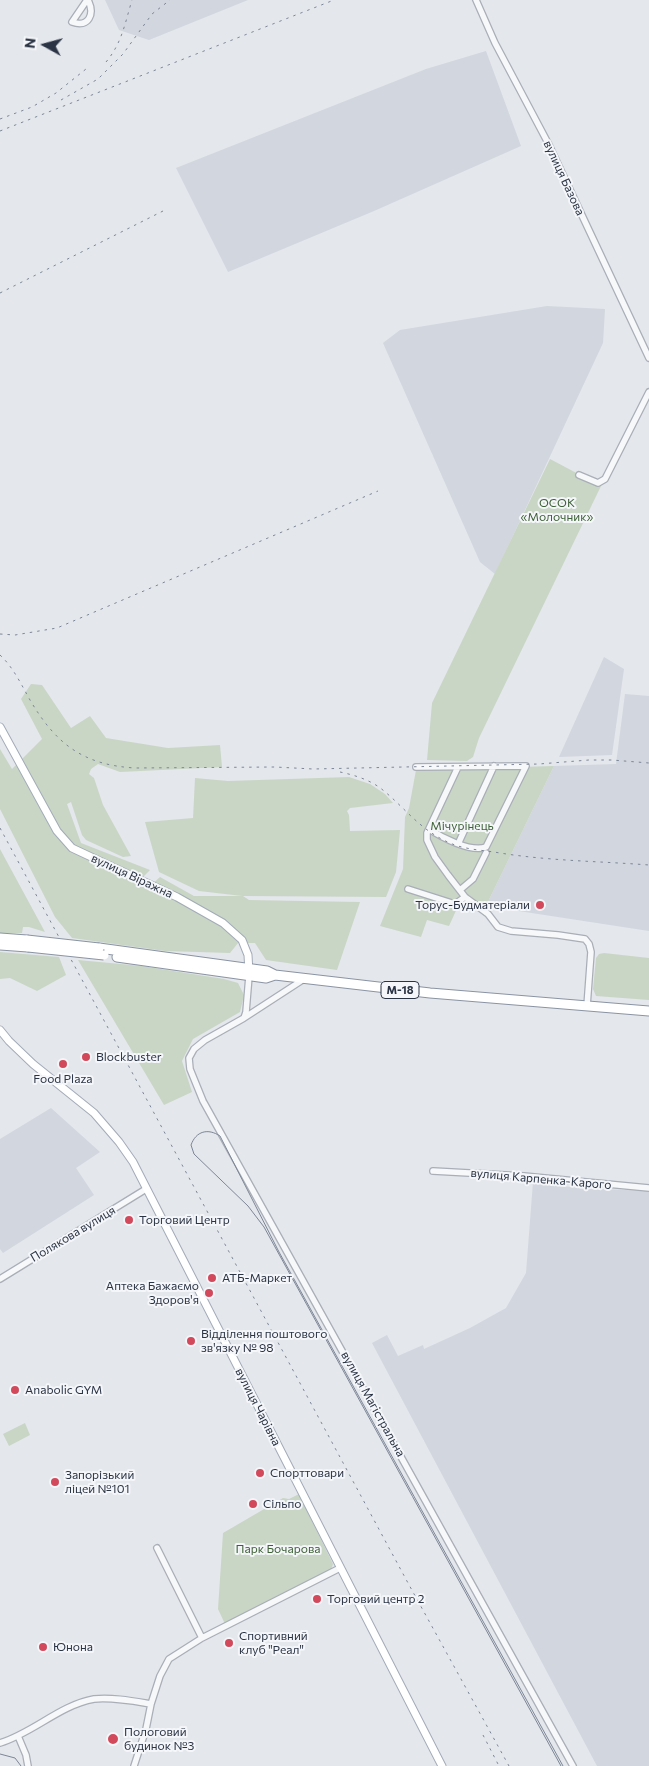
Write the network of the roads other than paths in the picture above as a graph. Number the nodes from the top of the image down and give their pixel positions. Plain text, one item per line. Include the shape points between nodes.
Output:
1 (476, 0) edge
2 (649, 358) edge
3 (649, 392) edge
4 (579, 475) dead end
5 (0, 727) edge
6 (494, 766) junction
7 (416, 767) dead end
8 (458, 767) junction
9 (429, 829) junction
10 (459, 842) dead end
11 (486, 853) dead end
12 (408, 889) dead end
13 (460, 890) junction
14 (465, 897) junction
15 (0, 938) edge
16 (28, 944) junction
17 (0, 945) edge
18 (249, 972) junction
19 (305, 979) junction
20 (588, 1006) junction
21 (649, 1010) edge
22 (244, 1018) junction
23 (0, 1030) edge
24 (433, 1171) dead end
25 (649, 1188) edge
26 (146, 1189) junction
27 (0, 1279) edge
28 (157, 1548) dead end
29 (340, 1568) junction
30 (202, 1638) junction
31 (151, 1704) junction
32 (18, 1736) junction
33 (0, 1743) edge
34 (28, 1766) edge
35 (134, 1766) edge
36 (442, 1766) edge
37 (573, 1766) edge

1 - 2 street, вулиця Базова via 548,143
3 - 4 street via 605,479 598,483
5 - 18 main road, вулиця Віражна via 57,831 72,848 177,897 223,923 242,940 248,955
6 - 8 street
6 - 9 street via 526,766 486,847 450,842
6 - 10 street
7 - 8 street
8 - 9 street
9 - 13 street via 426,836 435,857
11 - 13 street via 473,879
12 - 14 street via 455,904
13 - 14 street
14 - 20 street via 488,914 498,927 585,939 591,952
15 - 16 highway, М-18
16 - 17 highway, М-18
16 - 18 highway, М-18, bridge
18 - 19 highway, М-18 via 267,971
18 - 22 street, вулиця Віражна
19 - 20 highway, М-18
19 - 22 street, вулиця Магістральна
20 - 21 highway, М-18
22 - 37 street, вулиця Магістральна via 194,1049 189,1058 194,1082
23 - 26 main road, вулиця Чарівна via 33,1064 94,1113 133,1162
24 - 25 street, вулиця Карпенка-Карого
26 - 27 street, Полякова вулиця
26 - 29 main road, вулиця Чарівна
28 - 30 street
29 - 30 street
29 - 36 main road, вулиця Чарівна
30 - 31 street via 169,1659
31 - 32 street via 110,1699 82,1702
31 - 35 street
32 - 33 street
32 - 34 street

